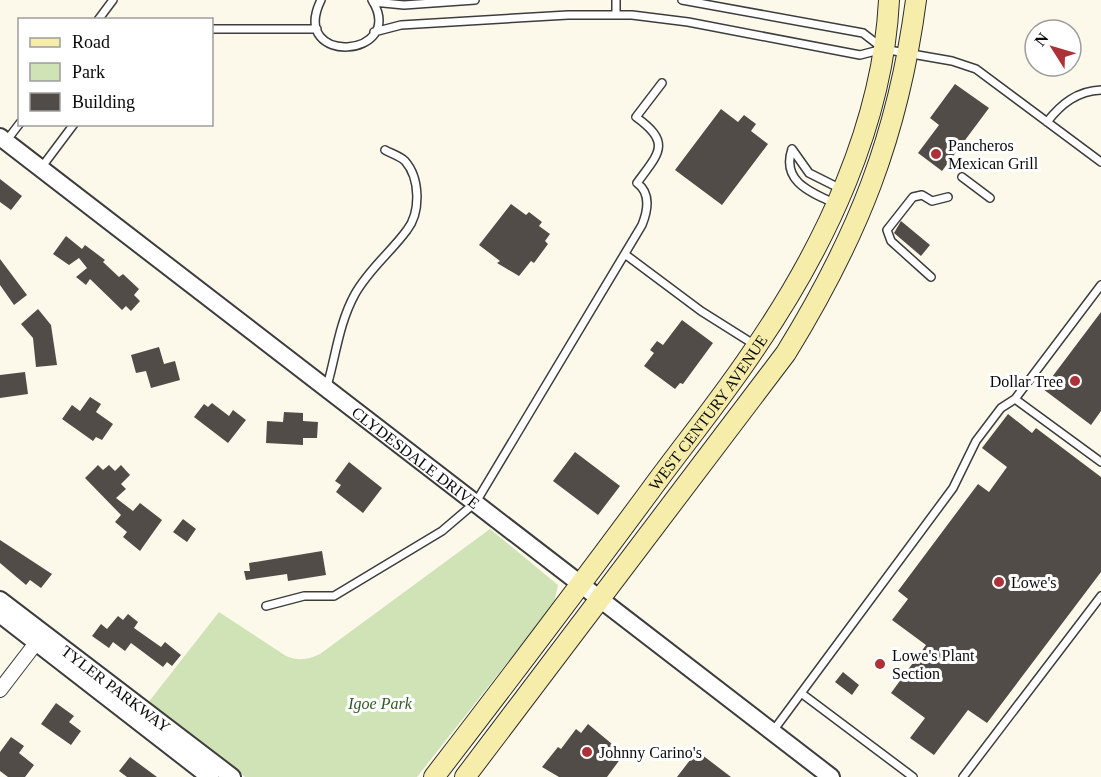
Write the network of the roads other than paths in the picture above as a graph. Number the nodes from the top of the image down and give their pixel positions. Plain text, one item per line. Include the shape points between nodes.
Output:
1 (113, 0) edge
2 (321, 0) edge
3 (475, 0) edge
4 (616, 0) edge
5 (682, 0) edge
6 (889, 0) edge
7 (916, 0) edge
8 (373, 1) edge
9 (616, 15) junction
10 (100, 18) edge
11 (213, 29) edge
12 (317, 29) junction
13 (374, 32) junction
14 (883, 49) junction
15 (909, 53) junction
16 (662, 83) dead end
17 (1101, 90) edge
18 (1047, 122) junction
19 (18, 125) edge
20 (72, 126) edge
21 (3, 139) edge
22 (385, 150) dead end
23 (1101, 162) edge
24 (41, 168) junction
25 (962, 177) dead end
26 (840, 197) junction
27 (948, 197) dead end
28 (990, 198) dead end
29 (626, 255) junction
30 (931, 277) dead end
31 (1101, 285) edge
32 (757, 347) junction
33 (327, 387) junction
34 (1015, 399) junction
35 (1101, 462) edge
36 (476, 502) junction
37 (581, 584) junction
38 (1101, 596) edge
39 (602, 599) junction
40 (0, 600) edge
41 (266, 606) dead end
42 (0, 615) edge
43 (36, 643) junction
44 (0, 690) edge
45 (801, 693) junction
46 (773, 732) junction
47 (210, 777) edge
48 (232, 777) edge
49 (434, 777) edge
50 (465, 777) edge
51 (831, 777) edge
52 (913, 777) edge
53 (963, 777) edge

1 - 10 lane
2 - 12 lane via 315,19
3 - 8 lane via 404,5
4 - 9 lane
5 - 14 lane via 863,33
6 - 14 main road, WEST CENTURY AVENUE
7 - 15 main road, WEST CENTURY AVENUE
8 - 13 lane via 377,12
9 - 13 lane via 401,25
9 - 14 lane via 688,22 860,55
11 - 12 lane
12 - 13 lane via 330,45 350,49 368,40
14 - 15 lane
14 - 26 main road, WEST CENTURY AVENUE via 867,120
15 - 18 lane via 968,64
15 - 39 main road, WEST CENTURY AVENUE via 877,172 824,289 786,352
16 - 29 lane via 636,117 655,132 660,148 637,183 646,193 646,212
17 - 18 lane via 1068,100
18 - 23 lane
19 - 21 lane
20 - 24 lane
21 - 24 street, CLYDESDALE DRIVE
22 - 33 lane via 404,160 414,179 418,202 409,228 372,268 355,294 340,327
24 - 33 street, CLYDESDALE DRIVE
25 - 28 lane
26 - 26 lane via 808,173 792,149 790,171 798,183 809,192
26 - 32 main road, WEST CENTURY AVENUE
27 - 30 lane via 936,201 922,195 913,197 887,230 891,241
29 - 32 lane
29 - 36 lane
31 - 34 lane
32 - 37 main road, WEST CENTURY AVENUE
33 - 36 street, CLYDESDALE DRIVE
34 - 35 lane
34 - 45 lane via 1001,408 976,441 952,488
36 - 37 street, CLYDESDALE DRIVE
36 - 41 lane via 442,531 334,596 304,596
37 - 39 street, CLYDESDALE DRIVE
37 - 49 main road, WEST CENTURY AVENUE
38 - 53 lane
39 - 46 street, CLYDESDALE DRIVE
39 - 50 main road, WEST CENTURY AVENUE
40 - 48 street, TYLER PARKWAY
42 - 43 street, TYLER PARKWAY
43 - 44 street
43 - 47 street, TYLER PARKWAY
45 - 46 lane
45 - 52 lane
46 - 51 street, CLYDESDALE DRIVE

